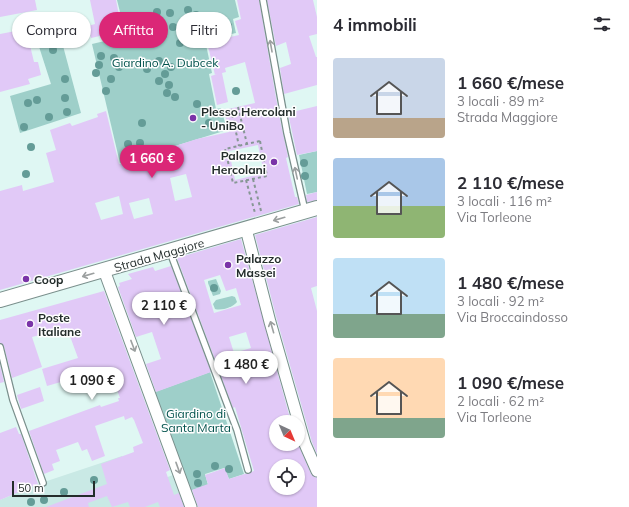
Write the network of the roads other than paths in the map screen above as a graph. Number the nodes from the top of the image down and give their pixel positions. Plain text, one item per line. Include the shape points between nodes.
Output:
1 (263, 0) edge
2 (311, 210) edge
3 (246, 228) junction
4 (170, 252) junction
5 (104, 270) junction
6 (0, 300) edge
7 (0, 347) edge
8 (248, 470) dead end
9 (317, 471) edge
10 (43, 483) dead end
11 (191, 507) edge

2 -> 1 lane via 283,112
2 -> 3 street, Strada Maggiore
3 - 4 street, Strada Maggiore
9 -> 3 street via 305,444
4 - 5 street, Strada Maggiore
4 - 8 lane via 237,430
5 -> 6 street, Strada Maggiore
5 -> 11 street
7 - 10 lane via 12,400

